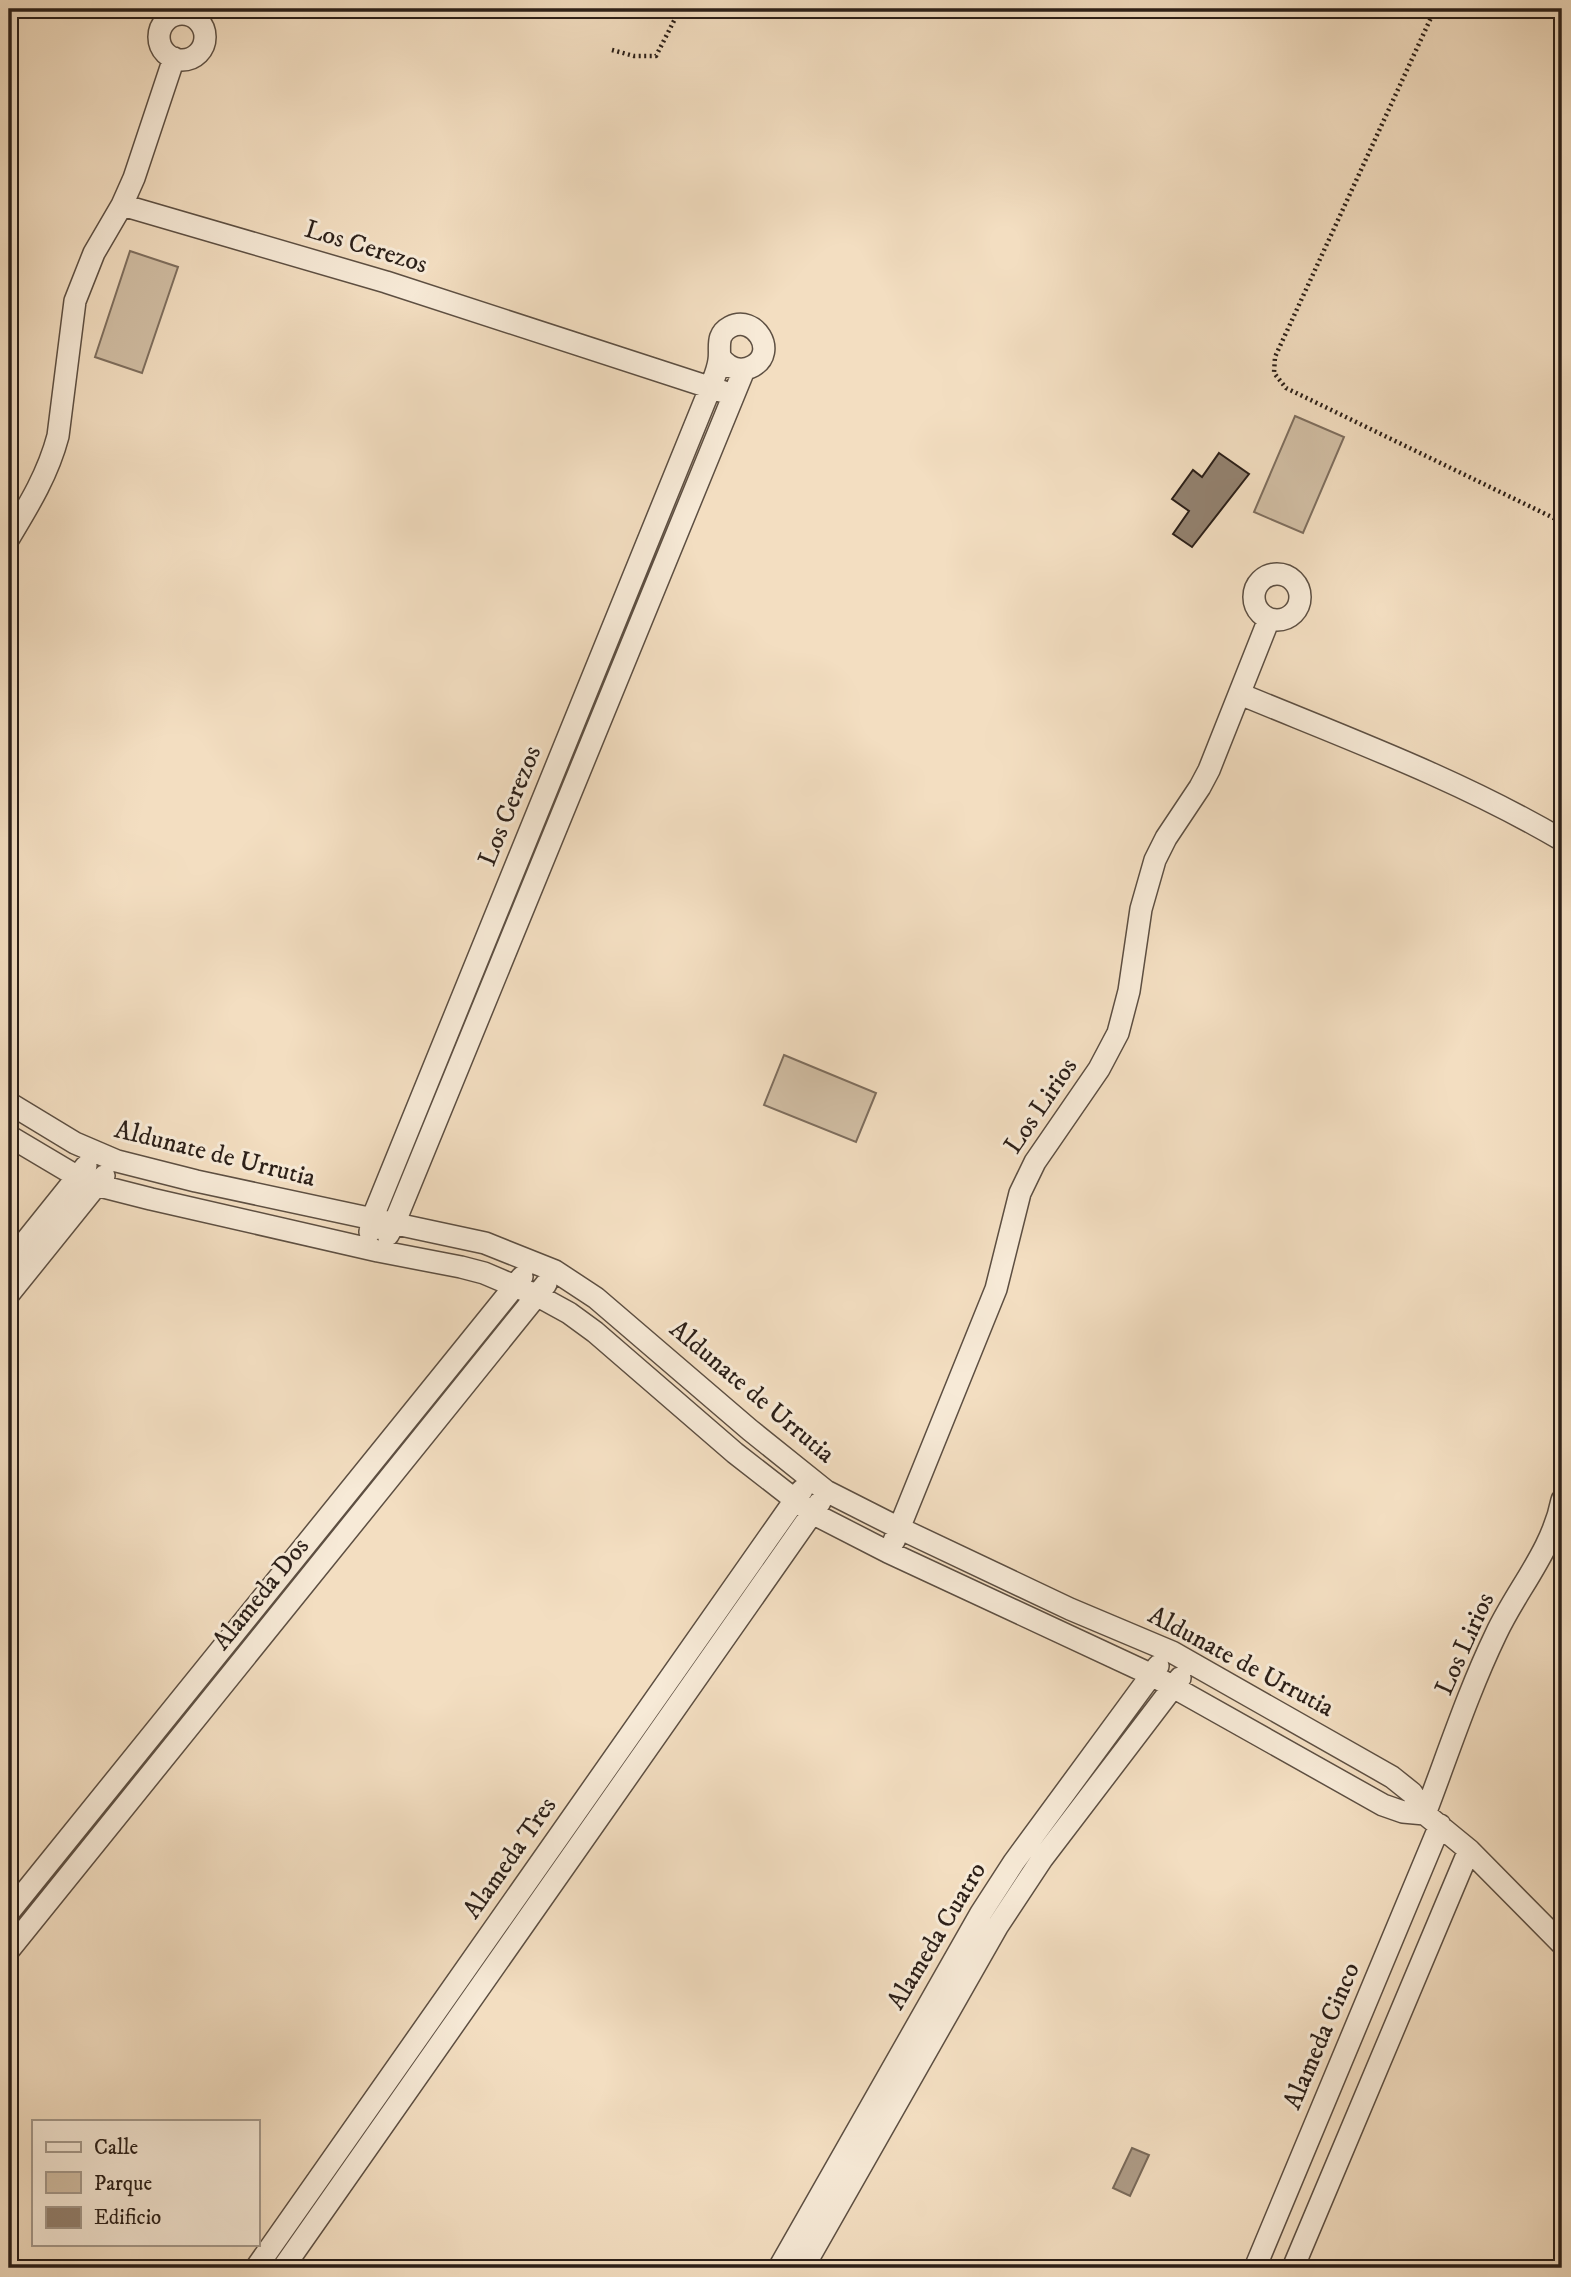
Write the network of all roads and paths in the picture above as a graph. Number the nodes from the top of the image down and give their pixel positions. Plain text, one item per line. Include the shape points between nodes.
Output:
1 (680, 9) edge
2 (1435, 9) edge
3 (612, 50) dead end
4 (174, 58) dead end
5 (122, 205) junction
6 (720, 357) junction
7 (744, 370) junction
8 (711, 386) junction
9 (733, 395) junction
10 (1562, 522) edge
11 (9, 538) edge
12 (1269, 618) dead end
13 (1240, 694) junction
14 (1562, 840) edge
15 (9, 1103) edge
16 (9, 1136) edge
17 (96, 1153) junction
18 (117, 1161) junction
19 (87, 1181) junction
20 (372, 1219) junction
21 (394, 1224) junction
22 (373, 1250) junction
23 (534, 1261) junction
24 (9, 1262) edge
25 (555, 1271) junction
26 (516, 1287) junction
27 (9, 1294) edge
28 (538, 1296) junction
29 (818, 1485) junction
30 (1562, 1500) edge
31 (803, 1507) junction
32 (899, 1528) junction
33 (888, 1552) junction
34 (1172, 1652) junction
35 (1190, 1664) junction
36 (1150, 1674) junction
37 (1173, 1687) junction
38 (1433, 1820) junction
39 (1469, 1850) junction
40 (9, 1912) edge
41 (1562, 1944) edge
42 (9, 1950) edge
43 (256, 2268) edge
44 (283, 2268) edge
45 (779, 2268) edge
46 (803, 2268) edge
47 (1255, 2268) edge
48 (1293, 2268) edge

1 - 3 path via 656,56
2 - 10 path via 1275,357 1274,373 1286,388
4 - 5 street
5 - 8 street, Los Cerezos via 386,282
5 - 11 street via 94,253 75,301 53,457
6 - 7 street via 730,367
6 - 7 street, Los Cerezos via 719,342 725,330 738,324 752,327 761,337 763,351 757,363
6 - 8 street, Los Cerezos
7 - 9 street, Los Cerezos
8 - 9 street, Los Cerezos
8 - 20 street, Los Cerezos
9 - 21 street, Los Cerezos
12 - 13 street, Los Lirios
13 - 14 street via 1427,771
13 - 32 street, Los Lirios via 1209,771 1155,860 1118,1033 1100,1069 1035,1162 1020,1194 996,1289
15 - 17 street, Aldunate de Urrutia
16 - 19 street, Aldunate de Urrutia
17 - 18 street, Aldunate de Urrutia
17 - 19 street
18 - 19 street
18 - 20 street, Aldunate de Urrutia
19 - 22 street, Aldunate de Urrutia
19 - 24 street
19 - 27 street
20 - 21 street, Aldunate de Urrutia
20 - 22 street, Los Cerezos
21 - 22 street, Los Cerezos
21 - 23 street, Aldunate de Urrutia via 485,1244
22 - 26 street, Aldunate de Urrutia via 461,1267
23 - 25 street, Aldunate de Urrutia
23 - 26 street, Alameda Dos
25 - 28 street, Alameda Dos
25 - 29 street, Aldunate de Urrutia via 603,1304
26 - 28 street, Aldunate de Urrutia
26 - 40 street, Alameda Dos
28 - 31 street, Aldunate de Urrutia via 589,1327
28 - 42 street, Alameda Dos
29 - 31 street, Alameda Tres
29 - 32 street, Aldunate de Urrutia
30 - 38 street, Los Lirios via 1545,1549 1494,1638
31 - 33 street, Aldunate de Urrutia
31 - 43 street, Alameda Tres
31 - 44 street, Alameda Tres
32 - 33 street, Los Lirios
32 - 34 street, Aldunate de Urrutia
33 - 36 street, Aldunate de Urrutia
34 - 35 street, Aldunate de Urrutia
34 - 36 street, Alameda Cuatro
35 - 37 street, Alameda Cuatro
35 - 38 street, Aldunate de Urrutia via 1392,1777
36 - 37 street, Aldunate de Urrutia
36 - 45 street, Alameda Cuatro via 981,1913
37 - 38 street, Aldunate de Urrutia via 1383,1805
37 - 46 street, Alameda Cuatro via 1042,1859 997,1927
38 - 39 street, Aldunate de Urrutia
38 - 47 street, Alameda Cinco
39 - 41 street, Aldunate de Urrutia
39 - 48 street

